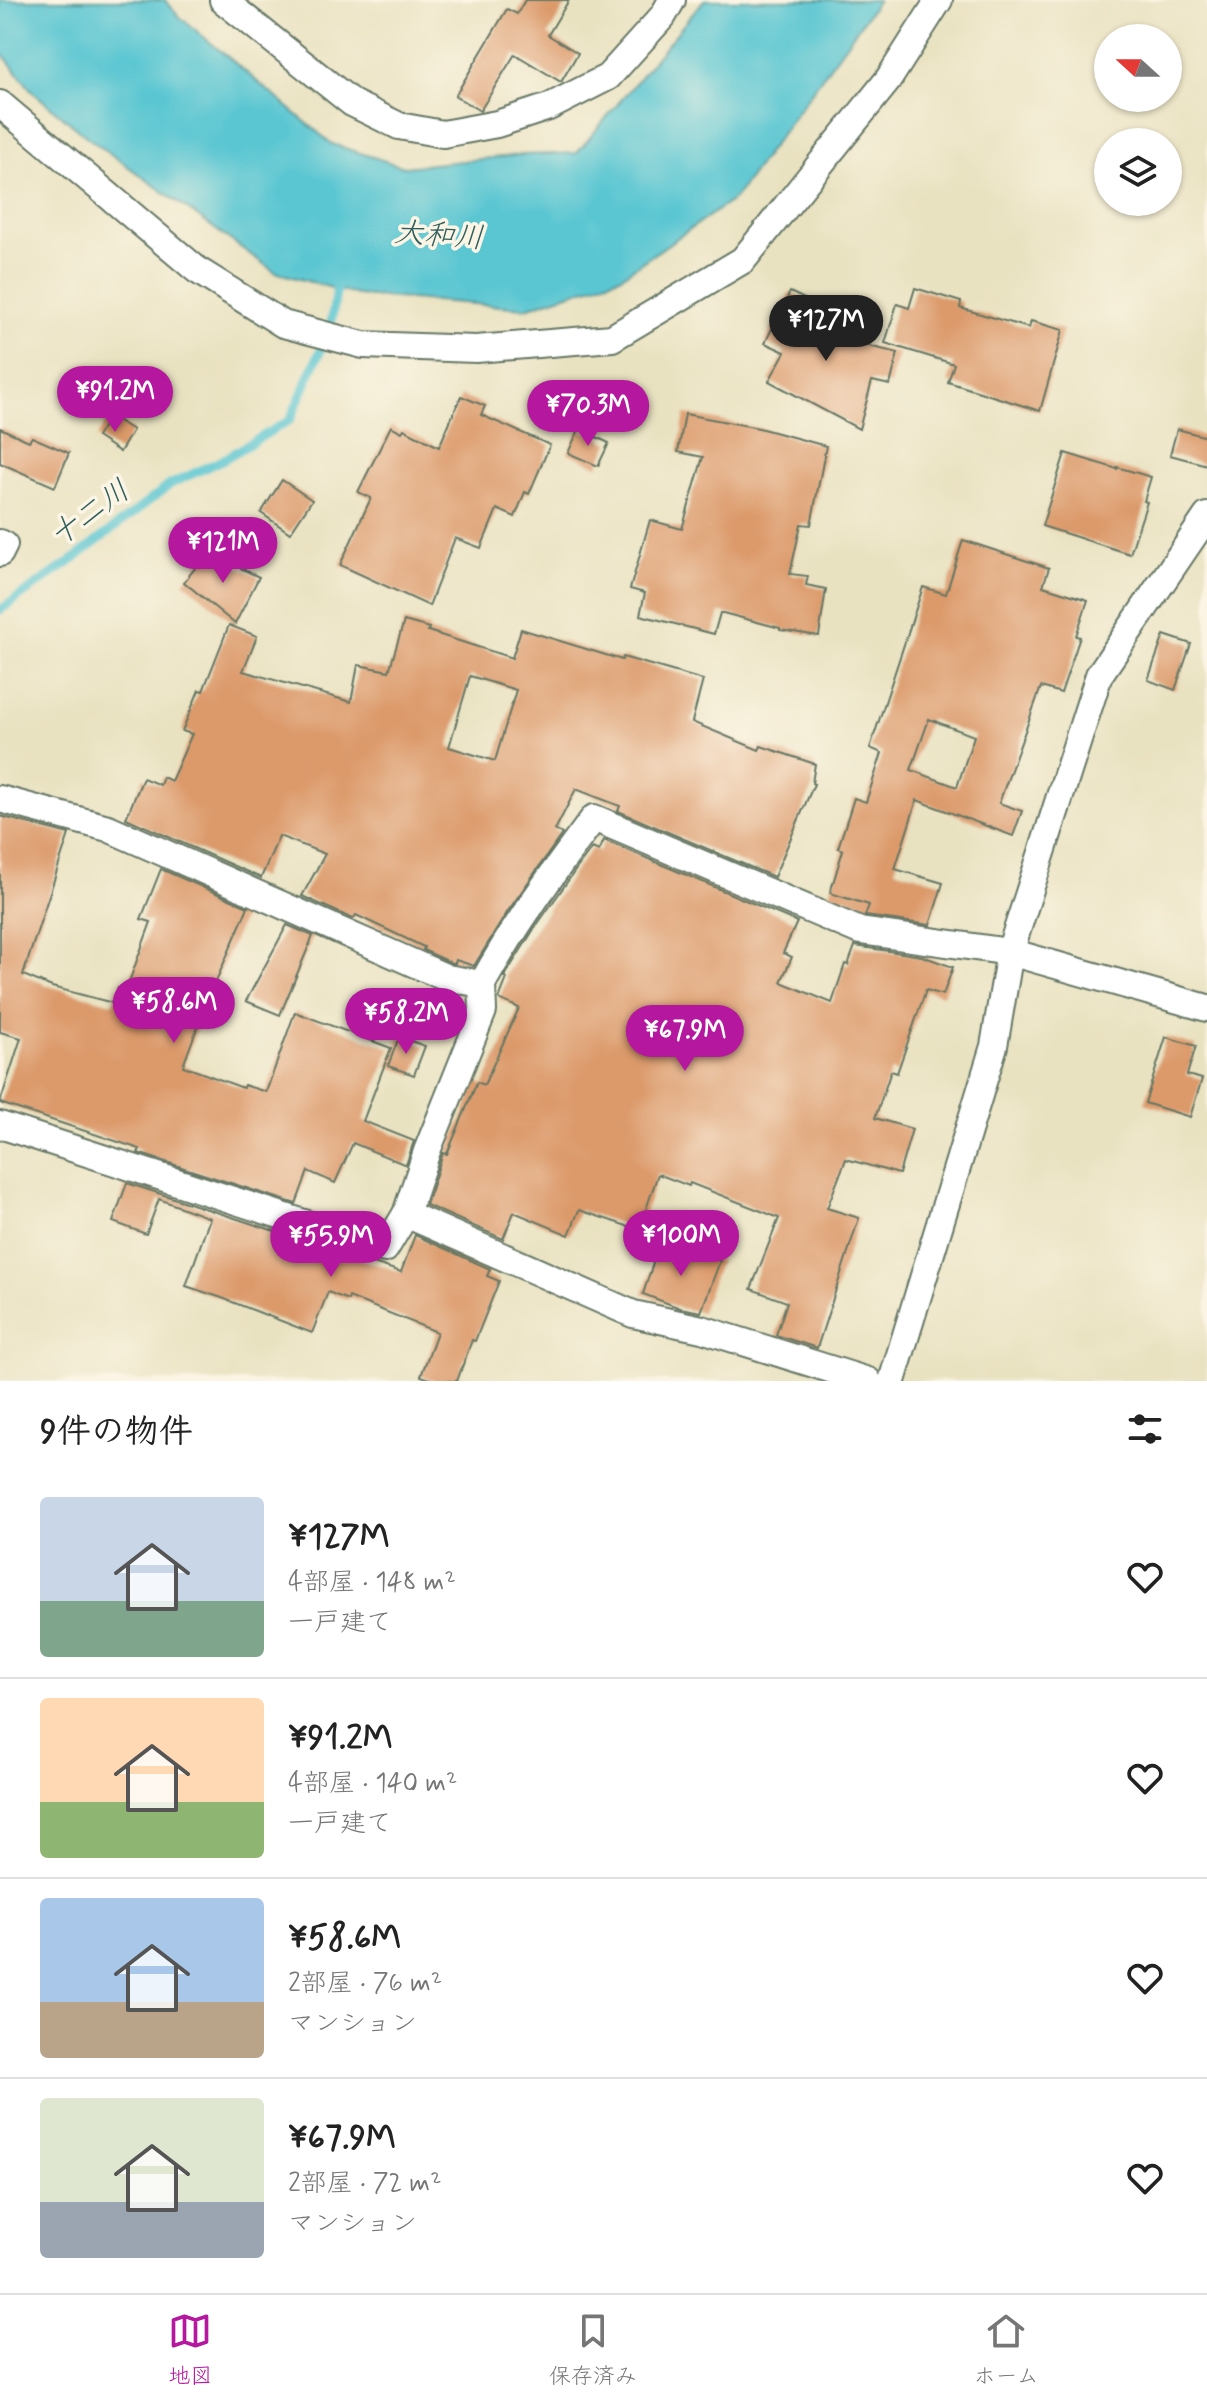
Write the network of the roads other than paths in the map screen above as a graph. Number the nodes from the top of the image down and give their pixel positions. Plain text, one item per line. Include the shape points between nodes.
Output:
1 (223, 0) edge
2 (672, 0) edge
3 (939, 0) edge
4 (0, 104) edge
5 (1207, 516) edge
6 (0, 543) edge
7 (0, 553) edge
8 (0, 799) edge
9 (1010, 952) junction
10 (482, 984) junction
11 (1207, 1008) edge
12 (0, 1125) edge
13 (406, 1214) junction
14 (868, 1381) edge
15 (892, 1381) edge

1 - 2 street via 352,103 399,126 443,134 549,107 608,77
3 - 4 street via 888,80 743,260 612,338 476,349 363,345 283,324 197,270
5 - 9 street via 1099,675
6 - 7 street
8 - 10 street via 108,828 447,978
9 - 10 street via 860,931 594,818
9 - 11 street
9 - 15 street via 994,1046
10 - 13 street via 483,1011
12 - 13 street via 385,1249
13 - 14 street via 633,1314 702,1329

